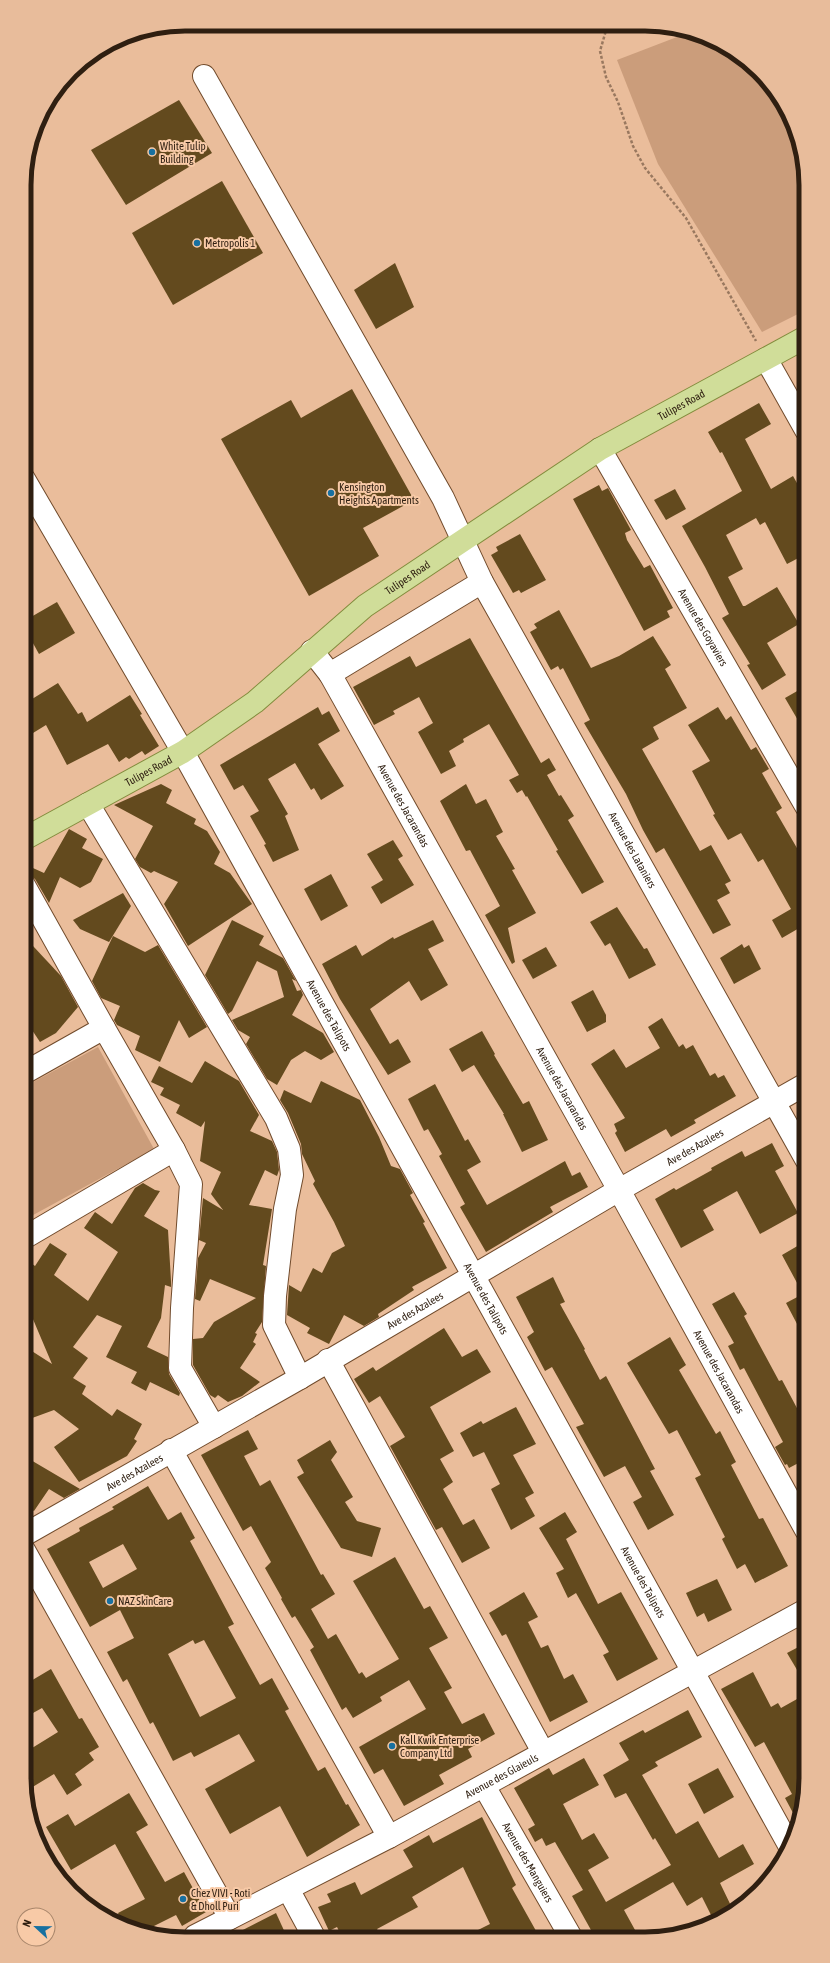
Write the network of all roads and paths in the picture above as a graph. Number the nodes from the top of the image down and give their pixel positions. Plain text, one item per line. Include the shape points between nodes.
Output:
1 (606, 31) edge
2 (204, 76) dead end
3 (799, 341) edge
4 (766, 359) junction
5 (799, 418) edge
6 (600, 449) junction
7 (31, 491) edge
8 (462, 541) junction
9 (482, 582) junction
10 (312, 651) junction
11 (330, 674) junction
12 (182, 752) junction
13 (799, 794) edge
14 (88, 804) junction
15 (31, 835) edge
16 (31, 898) edge
17 (104, 1028) junction
18 (31, 1069) edge
19 (799, 1088) edge
20 (774, 1102) junction
21 (799, 1147) edge
22 (174, 1150) junction
23 (619, 1190) junction
24 (31, 1234) edge
25 (474, 1276) junction
26 (328, 1360) junction
27 (300, 1378) junction
28 (214, 1427) junction
29 (172, 1450) junction
30 (799, 1517) edge
31 (31, 1531) edge
32 (31, 1563) edge
33 (799, 1614) edge
34 (692, 1671) junction
35 (542, 1752) junction
36 (484, 1786) junction
37 (389, 1837) junction
38 (786, 1839) edge
39 (288, 1889) junction
40 (230, 1918) junction
41 (203, 1932) edge
42 (311, 1932) edge
43 (569, 1932) edge

1 - 4 path via 600,51 606,77 634,146 645,168 686,218
2 - 8 street, Avenue des Lataniers via 443,498
3 - 4 main road, Tulipes Road
4 - 5 street
4 - 6 main road, Tulipes Road
6 - 8 main road, Tulipes Road
6 - 13 street, Avenue des Goyaviers
7 - 12 street, Avenue des Talipots
8 - 9 street, Avenue des Lataniers
8 - 10 main road, Tulipes Road via 365,606
9 - 11 street
9 - 20 street, Avenue des Lataniers
10 - 11 street, Avenue des Jacarandas
10 - 12 main road, Tulipes Road via 255,702
11 - 23 street, Avenue des Jacarandas
12 - 14 main road, Tulipes Road
12 - 25 street, Avenue des Talipots
14 - 15 main road, Tulipes Road
14 - 27 street via 276,1118 289,1150 292,1175 285,1209 274,1325
16 - 17 street
17 - 18 street
17 - 22 street
19 - 20 street, Ave des Azalees
20 - 21 street, Avenue des Lataniers
20 - 23 street, Ave des Azalees
22 - 24 street
22 - 28 street via 191,1184 180,1368
23 - 25 street, Ave des Azalees
23 - 30 street, Avenue des Jacarandas
25 - 26 street, Ave des Azalees
25 - 34 street, Avenue des Talipots
26 - 27 street, Ave des Azalees
26 - 35 street
27 - 28 street, Ave des Azalees
28 - 29 street, Ave des Azalees
29 - 31 street, Ave des Azalees
29 - 37 street
32 - 40 street
33 - 34 street, Avenue des Glaieuls
34 - 35 street, Avenue des Glaieuls
34 - 38 street, Avenue des Talipots
35 - 36 street, Avenue des Glaieuls
36 - 37 street, Avenue des Glaieuls
36 - 43 street, Avenue des Manguiers
37 - 39 street, Avenue des Glaieuls
39 - 40 street, Avenue des Glaieuls
39 - 42 street
40 - 41 street, Avenue des Glaieuls

